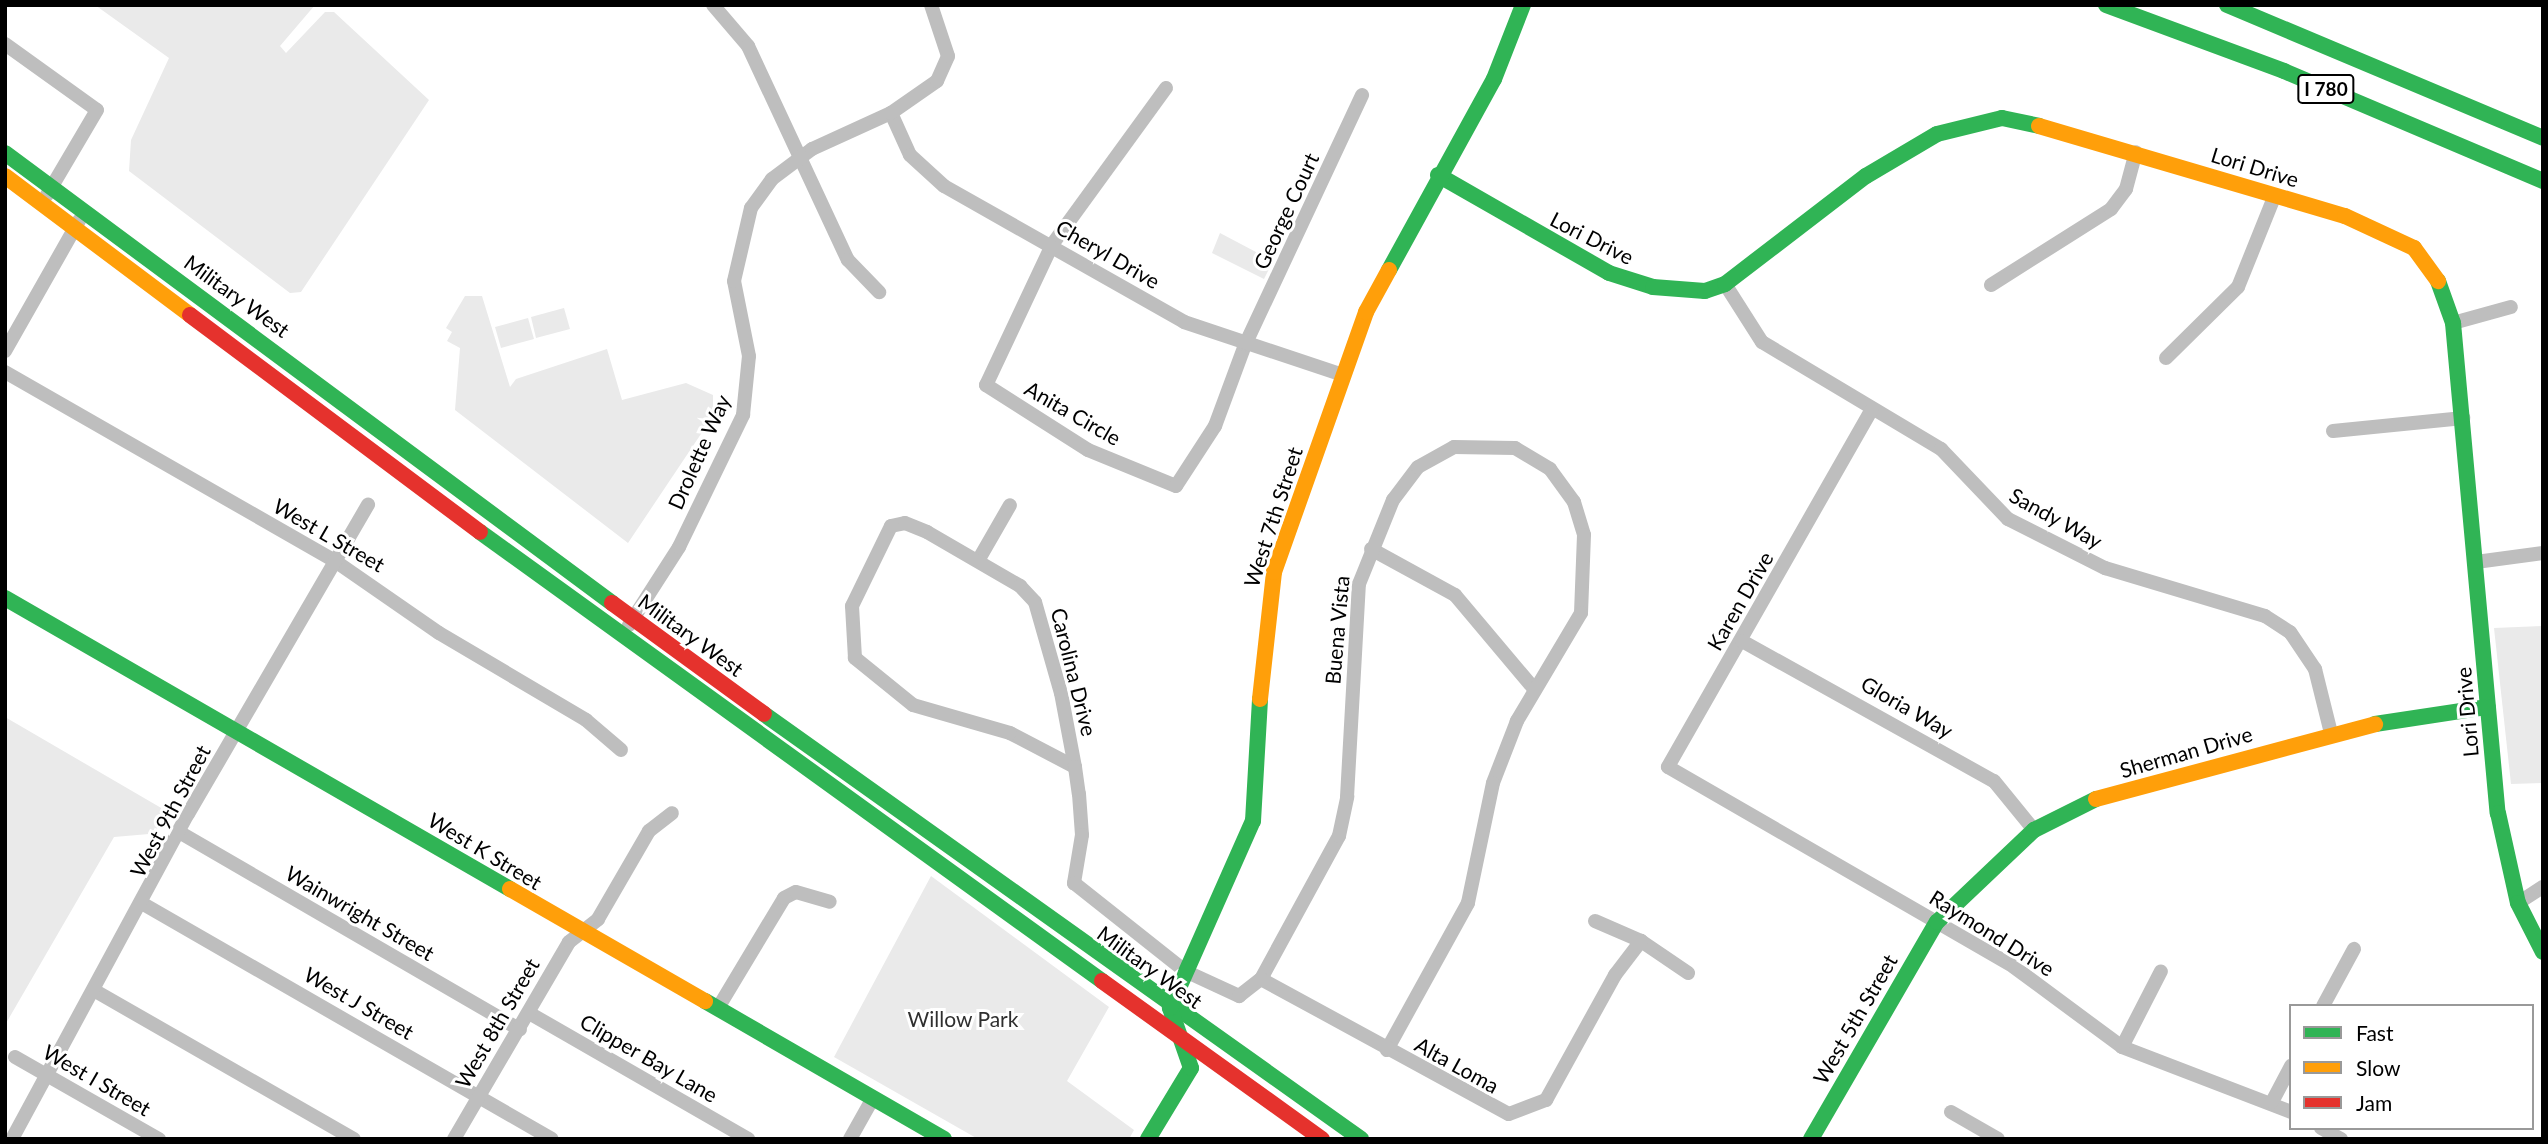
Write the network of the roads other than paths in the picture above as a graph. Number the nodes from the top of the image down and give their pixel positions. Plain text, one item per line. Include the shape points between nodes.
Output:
1 (713, 5) edge
2 (931, 5) edge
3 (1523, 5) edge
4 (2106, 5) edge
5 (2227, 5) edge
6 (5, 44) edge
7 (1166, 88) dead end
8 (1362, 95) dead end
9 (891, 113) junction
10 (2543, 138) edge
11 (2136, 152) junction
12 (5, 153) edge
13 (799, 159) junction
14 (1438, 175) junction
15 (5, 176) edge
16 (2543, 181) edge
17 (47, 195) junction
18 (2275, 195) junction
19 (85, 212) junction
20 (76, 227) junction
21 (1052, 246) junction
22 (1725, 284) junction
23 (1992, 285) dead end
24 (879, 292) dead end
25 (2511, 307) dead end
26 (2453, 323) junction
27 (1245, 345) junction
28 (5, 351) edge
29 (2166, 358) dead end
30 (5, 372) edge
31 (1343, 375) junction
32 (1872, 409) junction
33 (2463, 418) junction
34 (2333, 431) dead end
35 (368, 505) dead end
36 (1010, 505) dead end
37 (1371, 549) junction
38 (2543, 553) edge
39 (979, 559) junction
40 (335, 561) junction
41 (2476, 562) junction
42 (5, 598) edge
43 (629, 626) junction
44 (1742, 641) junction
45 (1535, 690) junction
46 (2488, 707) junction
47 (237, 730) junction
48 (2331, 733) junction
49 (621, 750) dead end
50 (1075, 767) junction
51 (1712, 793) joint
52 (672, 813) dead end
53 (2034, 830) junction
54 (179, 832) junction
55 (2543, 887) edge
56 (830, 902) dead end
57 (2518, 903) junction
58 (145, 905) junction
59 (1595, 921) dead end
60 (1937, 922) junction
61 (580, 932) junction
62 (1641, 941) junction
63 (2354, 949) dead end
64 (2543, 952) edge
65 (1185, 971) junction
66 (2161, 971) dead end
67 (1688, 972) dead end
68 (1261, 979) junction
69 (97, 992) junction
70 (2324, 1004) edge
71 (718, 1008) junction
72 (1170, 1008) junction
73 (529, 1013) junction
74 (520, 1030) junction
75 (2122, 1047) junction
76 (1188, 1048) junction
77 (1387, 1050) junction
78 (15, 1057) dead end
79 (2289, 1070) edge
80 (49, 1076) junction
81 (479, 1097) junction
82 (873, 1098) junction
83 (2272, 1102) junction
84 (2289, 1111) edge
85 (1951, 1112) dead end
86 (2325, 1130) edge
87 (1359, 1138) edge
88 (12, 1139) edge
89 (159, 1139) edge
90 (354, 1139) edge
91 (454, 1139) edge
92 (552, 1139) edge
93 (748, 1139) edge
94 (850, 1139) edge
95 (944, 1139) edge
96 (1148, 1139) edge
97 (1322, 1139) edge
98 (1811, 1139) edge
99 (1998, 1139) edge
100 (2341, 1139) edge

1 - 13 street via 748,46
2 - 9 street, Drolette Way via 946,68
3 - 14 main road, West 7th Street via 1494,79
4 - 16 main road, I 780 via 2284,71
5 - 10 main road, I 780
6 - 17 street via 97,110
7 - 21 street
8 - 27 street, George Court
9 - 13 street, Drolette Way
9 - 21 street, Cheryl Drive via 922,170
11 - 18 main road, Lori Drive
11 - 22 main road, Lori Drive via 2028,121 1960,124 1866,176
11 - 23 street via 2126,189 2111,209
12 - 17 main road, Military West
13 - 24 street via 848,260
13 - 43 street, Drolette Way via 759,194 740,236 734,281 750,370 743,415 679,547
14 - 22 main road, Lori Drive via 1629,281 1676,290
14 - 31 main road, West 7th Street via 1388,263
15 - 17 main road, Military West
17 - 19 main road, Military West
17 - 20 main road, Military West
18 - 26 main road, Lori Drive via 2365,224 2414,248 2439,282
18 - 29 street via 2238,287
19 - 20 street
19 - 43 main road, Military West
20 - 28 street
20 - 43 main road, Military West via 399,473
21 - 27 street, Cheryl Drive via 1184,322
21 - 27 street, Anita Circle via 986,386 1088,450 1176,486 1215,426
22 - 32 street, Sandy Way via 1762,342
25 - 26 street
26 - 33 main road, Lori Drive
27 - 31 street, Cheryl Drive
30 - 40 street, West L Street
31 - 65 main road, West 7th Street via 1265,610 1253,821
32 - 44 street, Karen Drive
32 - 48 street, Sandy Way via 1941,449 1980,496 2044,540 2105,568 2265,617 2290,632 2315,669
33 - 34 street
33 - 41 main road, Lori Drive
35 - 40 street, West 9th Street
36 - 39 street
37 - 45 street via 1455,596
37 - 45 street, Buena Vista via 1405,480 1434,454 1496,444 1550,469 1580,517 1586,592 1574,634
37 - 68 street, Buena Vista via 1356,602 1342,825 1319,880
38 - 41 street
39 - 50 street, Carolina Drive via 1020,586 1039,611
39 - 50 street, Carolina Drive via 913,525 891,526 852,606 855,658 913,705 1010,733
40 - 47 street, West 9th Street
40 - 49 street, West L Street via 439,633 586,720
41 - 46 main road, Lori Drive
42 - 47 main road, West K Street
43 - 72 main road, Military West
43 - 76 main road, Military West
44 - 51 street, Karen Drive via 1668,767
44 - 53 street, Gloria Way via 1994,781
45 - 77 street, Buena Vista via 1493,783 1468,903
46 - 48 main road, Sherman Drive
46 - 57 main road, Lori Drive via 2502,842
47 - 54 street, West 9th Street
47 - 61 main road, West K Street
48 - 53 main road, Sherman Drive via 2099,798
50 - 65 street, Carolina Drive via 1082,835 1074,883
51 - 60 street, Raymond Drive
52 - 61 street, West 8th Street via 649,831 598,919
53 - 60 main road, Sherman Drive
54 - 58 street, West 9th Street
54 - 74 street, Wainwright Street
55 - 57 street
56 - 71 street via 796,892 784,898
57 - 64 main road, Lori Drive
58 - 69 street, West 9th Street
58 - 81 street, West J Street
59 - 62 street
60 - 75 street, Raymond Drive via 2014,967
60 - 98 main road, West 5th Street
61 - 71 main road, West K Street
61 - 73 street, West 8th Street
62 - 67 street
62 - 77 street, Alta Loma via 1615,975 1546,1100 1527,1112 1488,1108
63 - 70 street
65 - 68 street via 1231,996
65 - 72 main road, West 7th Street
66 - 75 street
68 - 77 street, Alta Loma
69 - 80 street, West 9th Street
69 - 90 street
71 - 82 main road, West K Street
72 - 76 main road
72 - 87 main road, Military West
73 - 74 street, West 8th Street
73 - 93 street, Clipper Bay Lane
74 - 81 street, West 8th Street
75 - 83 street, Raymond Drive via 2181,1075
76 - 96 main road via 1191,1068
76 - 97 main road, Military West
78 - 80 street, West I Street
79 - 83 street
80 - 88 street, West 9th Street
80 - 89 street, West I Street
81 - 91 street, West 8th Street
81 - 92 street, West J Street
82 - 94 street
82 - 95 main road, West K Street
83 - 84 street, Raymond Drive
85 - 99 street
86 - 100 street

